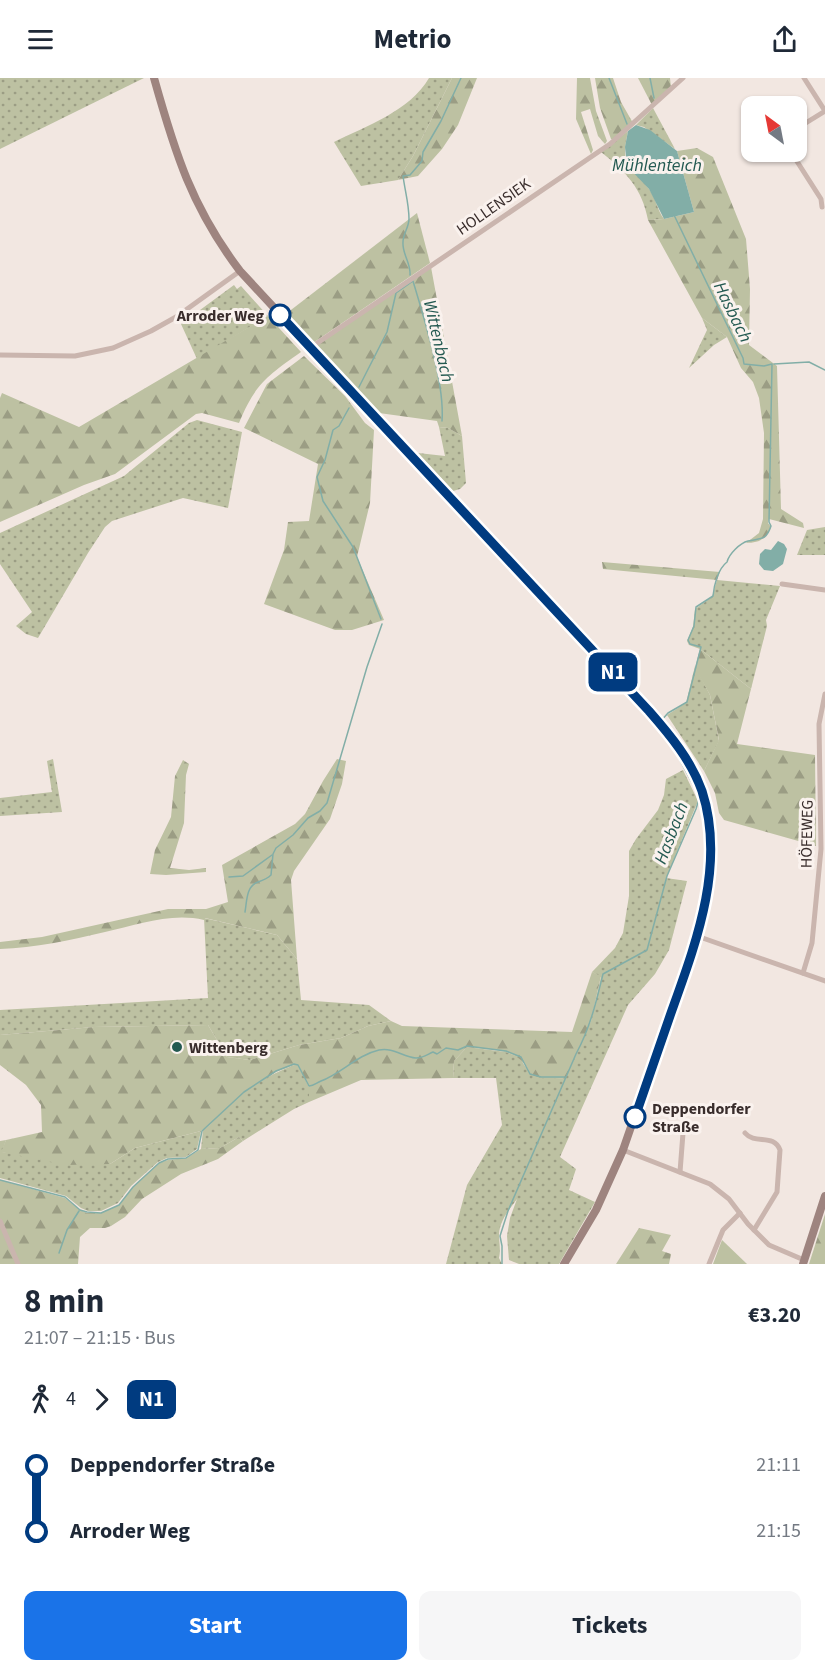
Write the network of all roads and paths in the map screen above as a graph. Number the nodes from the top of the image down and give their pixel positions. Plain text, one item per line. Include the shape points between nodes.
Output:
1 (154, 78) edge
2 (683, 78) edge
3 (804, 78) edge
4 (807, 122) edge
5 (797, 162) edge
6 (822, 207) dead end
7 (240, 271) junction
8 (310, 348) junction
9 (0, 355) edge
10 (782, 584) dead end
11 (825, 590) edge
12 (825, 693) edge
13 (697, 936) junction
14 (803, 973) junction
15 (825, 981) edge
16 (684, 1120) dead end
17 (745, 1132) dead end
18 (623, 1150) junction
19 (680, 1172) junction
20 (825, 1196) edge
21 (740, 1213) junction
22 (0, 1221) edge
23 (754, 1230) junction
24 (803, 1262) edge
25 (18, 1264) edge
26 (564, 1264) edge
27 (709, 1264) edge

1 - 7 street via 188,186 219,243
2 - 8 street, HOLLENSIEK via 610,144
3 - 4 street via 825,111
5 - 6 street
7 - 8 street
7 - 9 street via 176,317 113,348 75,356
8 - 13 street via 678,746 695,774 710,828 710,872
10 - 11 street
12 - 14 street, HÖFEWEG via 820,716 821,849 812,943
13 - 14 street
13 - 18 street
14 - 15 street
16 - 19 street
17 - 23 street via 752,1139 773,1141 780,1150 777,1192
18 - 19 street
18 - 26 street via 596,1210
19 - 21 street via 717,1188
20 - 24 street
21 - 23 street
21 - 27 street via 723,1230
22 - 25 street
23 - 24 street via 769,1245

